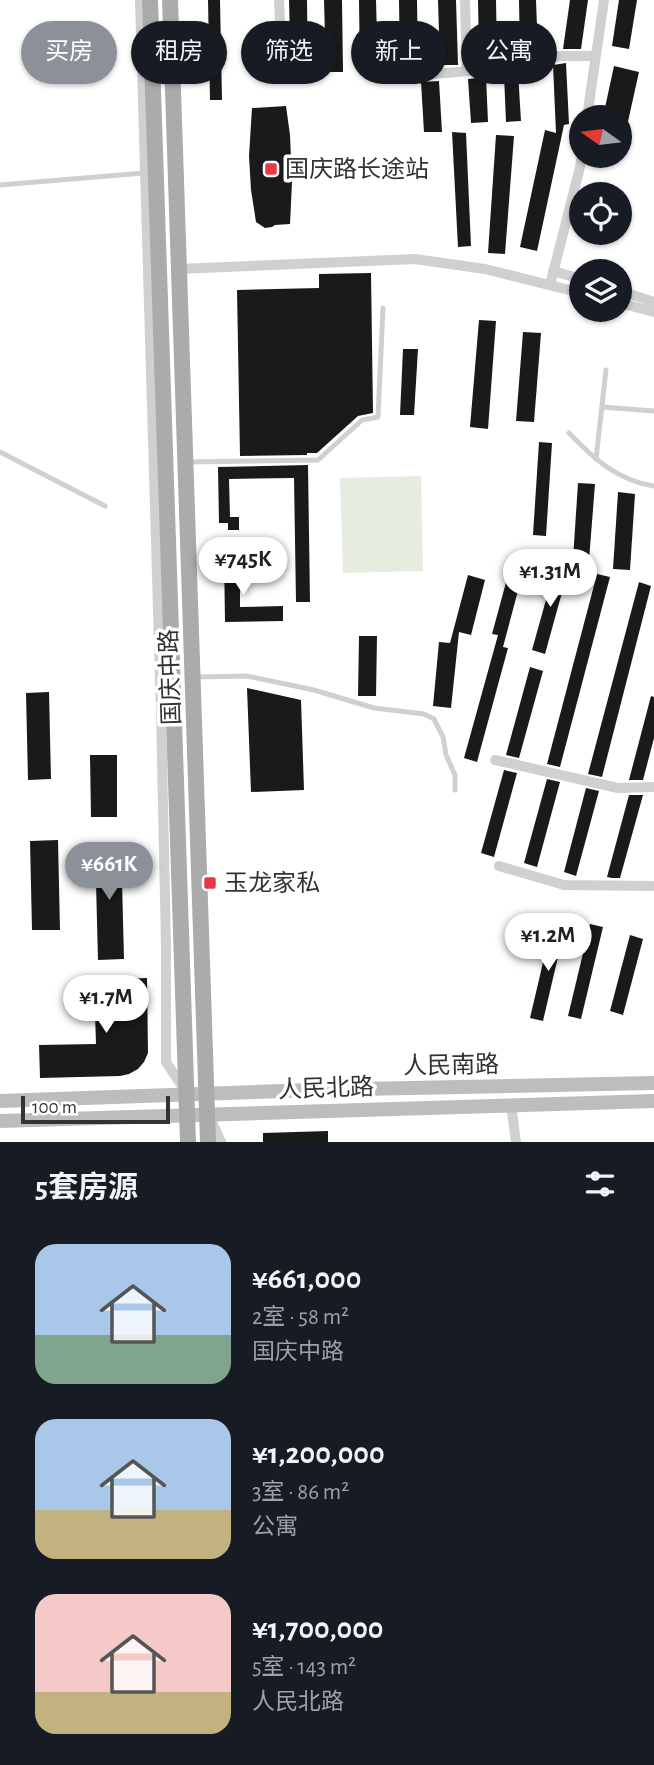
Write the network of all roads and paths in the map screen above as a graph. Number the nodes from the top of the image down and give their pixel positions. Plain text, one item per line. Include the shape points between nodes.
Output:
1 (140, 0) edge
2 (150, 0) edge
3 (170, 0) edge
4 (279, 0) edge
5 (465, 0) edge
6 (604, 0) edge
7 (280, 21) edge
8 (466, 21) edge
9 (595, 56) junction
10 (557, 57) edge
11 (589, 105) edge
12 (579, 168) edge
13 (144, 173) junction
14 (0, 184) edge
15 (179, 270) junction
16 (553, 271) junction
17 (569, 276) edge
18 (550, 285) junction
19 (569, 290) edge
20 (632, 295) edge
21 (654, 302) edge
22 (632, 306) edge
23 (383, 308) dead end
24 (654, 312) edge
25 (606, 370) dead end
26 (602, 407) junction
27 (654, 411) edge
28 (569, 433) dead end
29 (0, 452) edge
30 (596, 459) junction
31 (185, 462) junction
32 (654, 485) edge
33 (105, 506) dead end
34 (193, 677) junction
35 (495, 760) dead end
36 (654, 787) edge
37 (455, 790) dead end
38 (499, 866) dead end
39 (654, 886) edge
40 (654, 1083) edge
41 (207, 1094) junction
42 (187, 1095) junction
43 (0, 1101) edge
44 (654, 1101) edge
45 (511, 1105) junction
46 (208, 1115) junction
47 (188, 1116) junction
48 (0, 1121) edge
49 (179, 1142) edge
50 (188, 1142) edge
51 (208, 1142) edge
52 (220, 1142) edge
53 (516, 1142) edge

1 - 13 street
2 - 42 main road, 国庆中路
3 - 15 main road, 国庆中路
4 - 7 street
5 - 8 street
6 - 9 street
9 - 10 street
9 - 11 street
12 - 16 street
13 - 14 lane
13 - 42 street via 161,711 166,1062
15 - 18 street via 415,259
15 - 31 main road, 国庆中路
16 - 17 street
16 - 18 street
18 - 19 street
20 - 21 street
22 - 24 street
23 - 31 lane via 378,417 362,420 318,460
25 - 26 lane
26 - 27 lane
26 - 30 lane
28 - 30 lane
29 - 33 lane
30 - 32 lane via 628,479
31 - 34 main road, 国庆中路
34 - 37 lane via 247,676 374,708 424,714 434,719 443,737
34 - 41 main road, 国庆中路
35 - 36 street via 618,788
38 - 39 street via 564,885
40 - 41 main road, 人民南路
41 - 42 main road
41 - 46 main road, 国庆中路
42 - 43 main road
42 - 47 main road, 国庆中路
44 - 45 main road, 人民北路
45 - 46 main road, 人民北路
45 - 53 street
46 - 47 main road, 人民北路
46 - 51 main road, 国庆中路
46 - 52 street
47 - 48 main road, 人民北路
47 - 49 street
47 - 50 main road, 国庆中路

